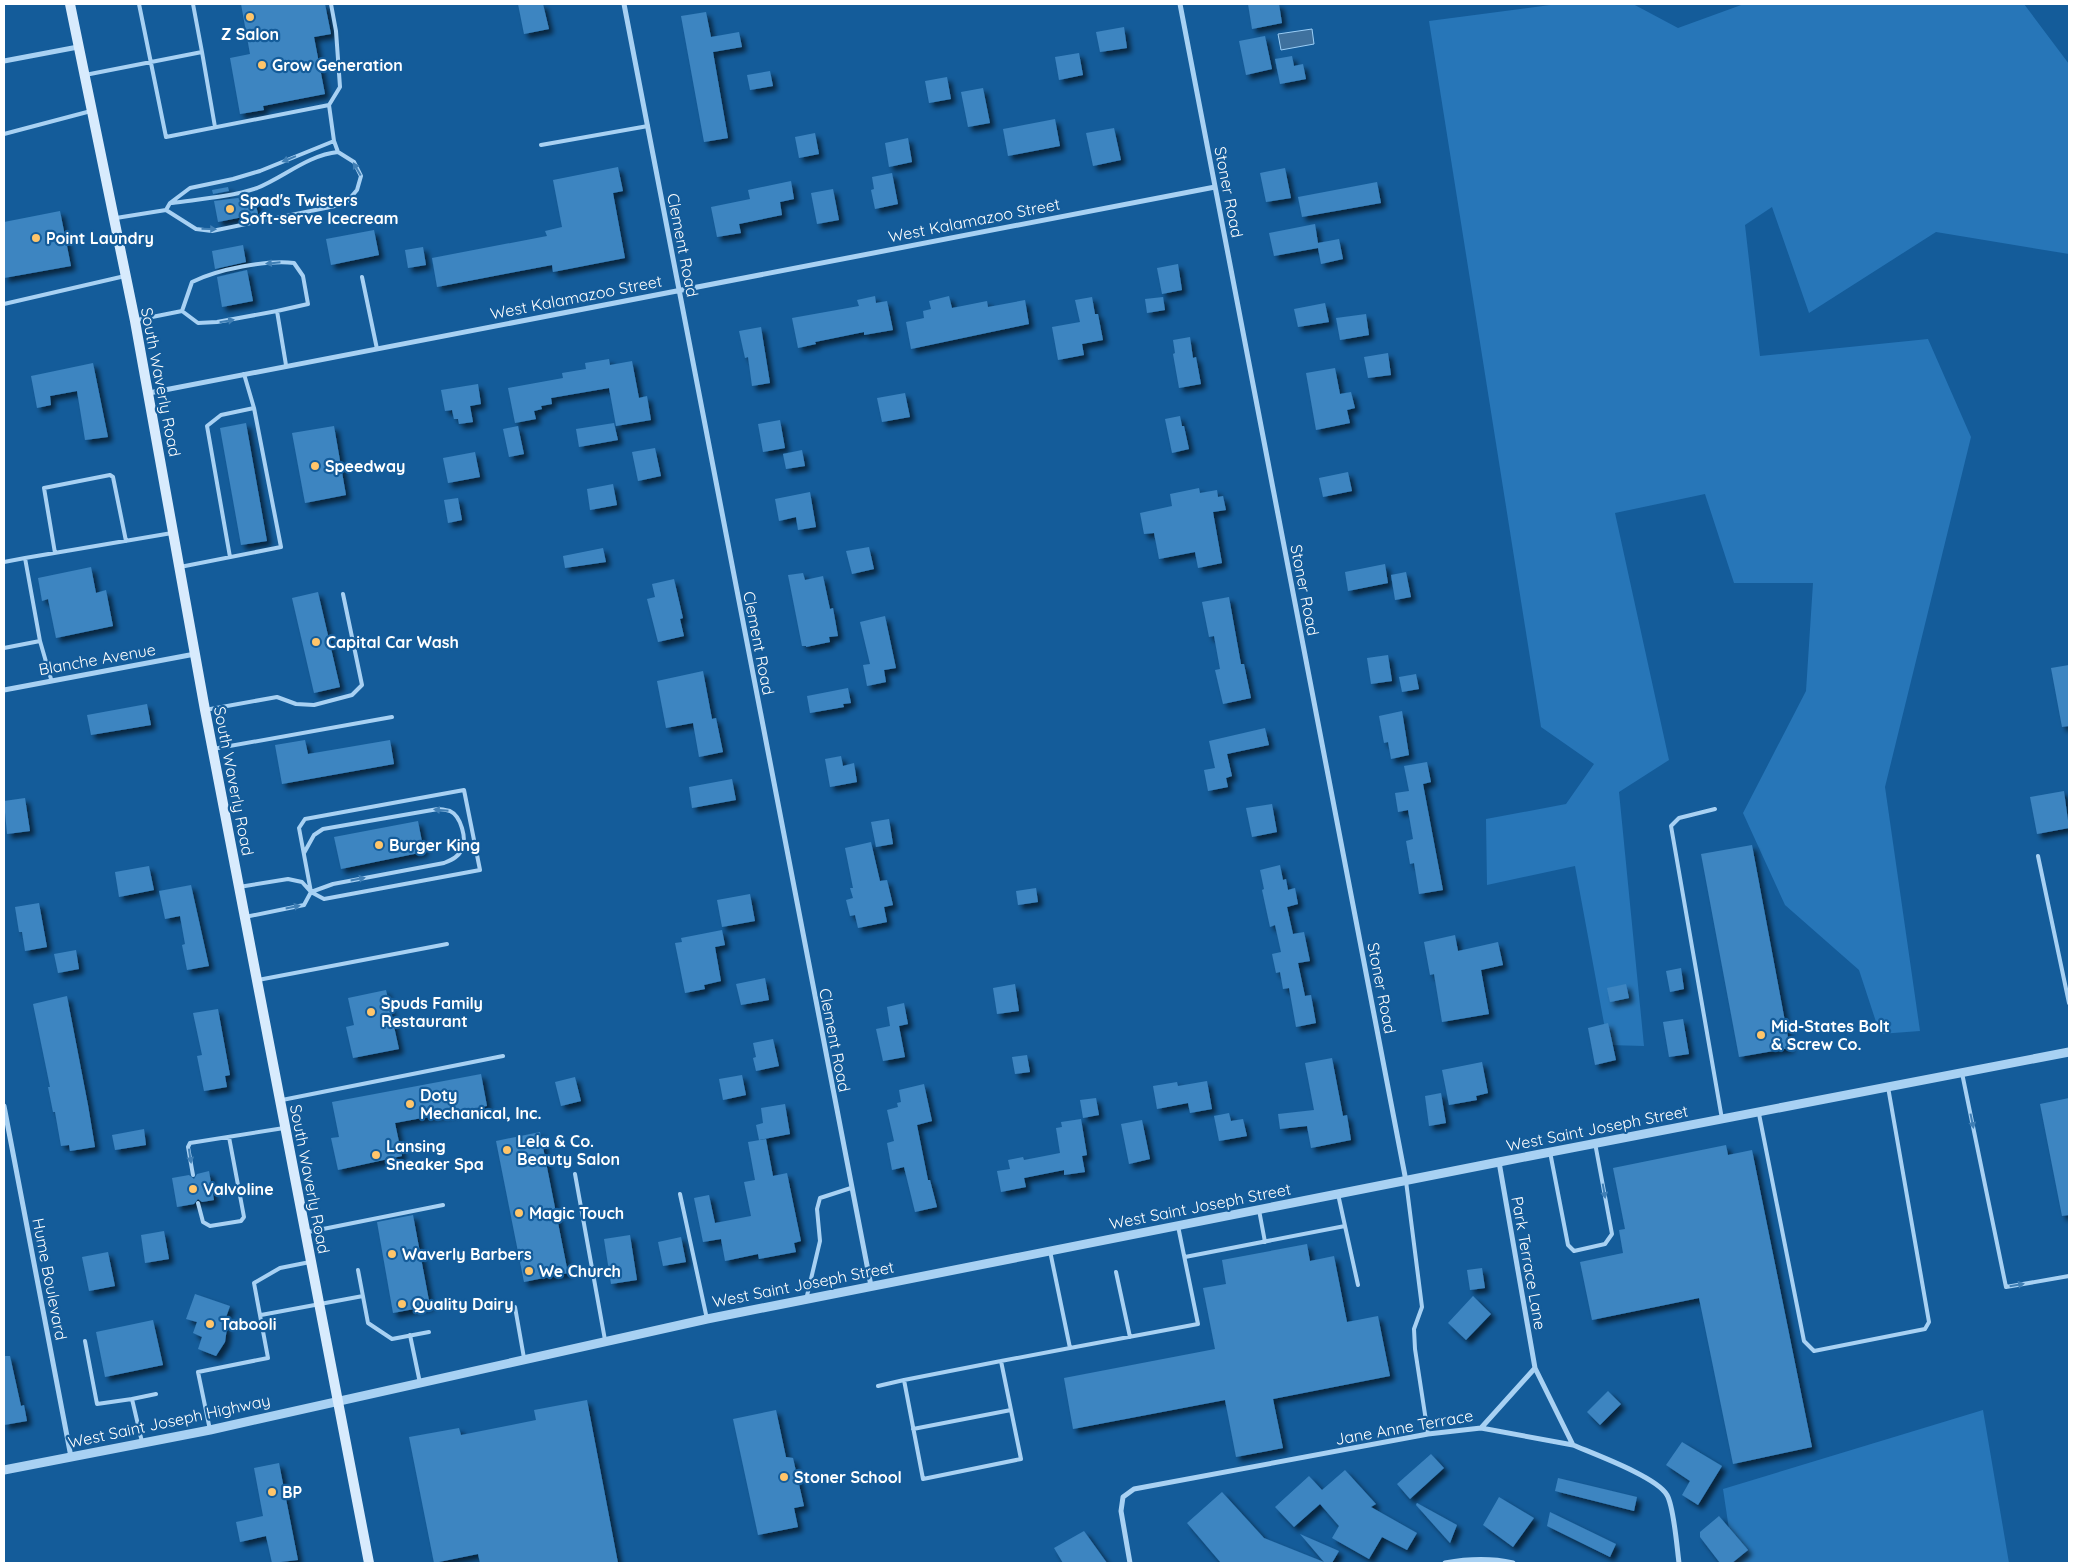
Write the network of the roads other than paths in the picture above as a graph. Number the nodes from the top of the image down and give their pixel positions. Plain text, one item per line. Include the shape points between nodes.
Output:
1 (70, 4) edge
2 (139, 4) edge
3 (192, 4) edge
4 (331, 4) edge
5 (624, 4) edge
6 (1180, 4) edge
7 (78, 47) junction
8 (202, 52) junction
9 (4, 61) edge
10 (151, 62) junction
11 (84, 75) junction
12 (329, 105) junction
13 (91, 111) junction
14 (648, 126) junction
15 (215, 128) junction
16 (4, 134) edge
17 (334, 140) junction
18 (542, 145) dead end
19 (338, 152) junction
20 (1215, 187) junction
21 (170, 203) junction
22 (166, 210) junction
23 (114, 218) junction
24 (126, 276) junction
25 (362, 277) dead end
26 (679, 290) junction
27 (4, 304) edge
28 (182, 311) junction
29 (277, 311) junction
30 (135, 320) junction
31 (377, 349) junction
32 (286, 365) junction
33 (244, 373) junction
34 (148, 393) junction
35 (254, 408) junction
36 (174, 533) junction
37 (126, 541) junction
38 (55, 553) junction
39 (230, 557) junction
40 (25, 558) junction
41 (4, 562) edge
42 (180, 567) junction
43 (343, 594) dead end
44 (40, 641) junction
45 (4, 648) edge
46 (195, 654) junction
47 (51, 680) junction
48 (4, 690) edge
49 (205, 710) junction
50 (392, 718) dead end
51 (213, 749) junction
52 (1714, 809) dead end
53 (304, 853) junction
54 (2038, 856) dead end
55 (239, 887) junction
56 (311, 892) junction
57 (245, 917) junction
58 (447, 944) dead end
59 (257, 980) junction
60 (2069, 1003) edge
61 (2069, 1052) edge
62 (503, 1056) dead end
63 (1962, 1073) junction
64 (1888, 1087) junction
65 (280, 1100) junction
66 (4, 1106) edge
67 (1758, 1112) junction
68 (1722, 1119) junction
69 (284, 1128) junction
70 (229, 1137) junction
71 (1596, 1143) junction
72 (1550, 1152) junction
73 (1499, 1162) junction
74 (192, 1174) dead end
75 (575, 1174) dead end
76 (1406, 1181) junction
77 (851, 1188) junction
78 (680, 1194) dead end
79 (1338, 1194) junction
80 (198, 1203) dead end
81 (443, 1205) dead end
82 (1259, 1210) junction
83 (1178, 1226) junction
84 (1345, 1226) junction
85 (304, 1232) junction
86 (1265, 1242) junction
87 (1050, 1250) junction
88 (1185, 1257) junction
89 (310, 1262) junction
90 (358, 1270) dead end
91 (1116, 1272) dead end
92 (2069, 1276) edge
93 (1358, 1285) dead end
94 (871, 1286) junction
95 (363, 1296) junction
96 (806, 1300) junction
97 (320, 1304) junction
98 (515, 1307) dead end
99 (260, 1315) junction
100 (707, 1318) junction
101 (429, 1332) dead end
102 (410, 1335) junction
103 (1130, 1337) junction
104 (605, 1340) junction
105 (85, 1341) dead end
106 (1070, 1348) junction
107 (524, 1358) junction
108 (1002, 1361) junction
109 (1535, 1368) junction
110 (904, 1380) junction
111 (420, 1383) junction
112 (878, 1386) dead end
113 (156, 1394) dead end
114 (132, 1399) junction
115 (339, 1401) junction
116 (1011, 1410) junction
117 (1481, 1428) junction
118 (913, 1429) junction
119 (210, 1430) junction
120 (1428, 1434) junction
121 (142, 1442) junction
122 (1573, 1445) junction
123 (71, 1457) junction
124 (4, 1470) edge
125 (369, 1563) edge
126 (1130, 1563) edge
127 (1445, 1563) edge
128 (1513, 1563) edge
129 (1679, 1563) edge

1 - 7 main road, South Waverly Road
2 - 10 lane
3 - 8 lane
4 - 12 lane via 340,87
5 - 14 street, Clement Road
6 - 20 street, Stoner Road
7 - 9 street
7 - 11 main road, South Waverly Road
8 - 10 lane
8 - 15 lane
10 - 11 lane
10 - 15 lane via 166,137
11 - 13 main road, South Waverly Road
12 - 15 lane
12 - 17 lane
13 - 16 lane
13 - 23 main road, South Waverly Road
14 - 18 lane
14 - 26 street, Clement Road
17 - 19 lane
17 -> 21 lane via 260,171 190,188
19 - 21 lane via 324,154 236,194
22 -> 19 lane via 196,229 212,231 345,204 357,190 361,176 354,162
20 - 26 street, West Kalamazoo Street
20 - 76 street, Stoner Road
21 - 22 lane
22 - 23 lane
23 - 24 main road, South Waverly Road
24 - 27 lane
24 - 30 main road, South Waverly Road
25 - 31 lane
26 - 31 street, West Kalamazoo Street
26 - 77 street, Clement Road
28 -> 29 lane via 198,323
29 -> 28 lane via 308,304 303,276 294,263 277,261 208,274 192,282
28 - 30 lane
29 - 32 lane
30 - 34 main road, South Waverly Road
31 - 32 street, West Kalamazoo Street
32 - 33 street, West Kalamazoo Street
33 - 34 street, West Kalamazoo Street
33 - 35 lane
34 - 36 main road, South Waverly Road
35 - 39 lane via 220,415 207,426
35 - 39 lane via 281,547
36 - 37 lane
36 - 42 main road, South Waverly Road
37 - 38 lane
37 - 38 lane via 110,475 44,488
38 - 40 lane
39 - 42 lane
40 - 41 lane
40 - 44 lane
42 - 46 main road, South Waverly Road
43 - 49 lane via 362,685 352,696 314,705 296,704 277,696
44 - 45 lane
44 - 47 lane
46 - 47 street, Blanche Avenue
46 - 49 main road, South Waverly Road
47 - 48 street, Blanche Avenue
49 - 51 main road, South Waverly Road
50 - 51 lane
51 - 55 main road, South Waverly Road
52 - 68 lane via 1679,818 1671,826
53 - 56 lane
56 -> 53 lane via 334,884 444,863 456,858 464,840 459,820 451,811 438,809 323,829 314,834
53 - 56 lane via 299,828 305,819 464,790 480,870 324,898
54 - 60 lane
55 - 56 lane via 288,879 302,882
55 - 57 main road, South Waverly Road
57 -> 56 lane via 304,905
57 - 59 main road, South Waverly Road
58 - 59 lane
59 - 65 main road, South Waverly Road
61 - 63 street, West Saint Joseph Street
62 - 65 lane
63 - 64 street, West Saint Joseph Street
63 -> 92 lane via 2006,1287
64 - 67 street, West Saint Joseph Street
64 - 67 lane via 1929,1322 1925,1329 1814,1351 1804,1341
65 - 69 main road, South Waverly Road
66 - 123 street, Hume Boulevard
67 - 68 street, West Saint Joseph Street
68 - 71 street, West Saint Joseph Street
69 - 70 lane
69 - 85 main road, South Waverly Road
70 -> 74 lane via 190,1143
70 - 80 lane via 244,1217 241,1221 210,1226 203,1222
71 - 72 street, West Saint Joseph Street
71 -> 72 lane via 1612,1234 1605,1244 1574,1251 1568,1245
72 - 73 street, West Saint Joseph Street
73 - 76 street, West Saint Joseph Street
73 - 109 street, Park Terrace Lane
75 - 104 lane
76 - 79 street, West Saint Joseph Street
76 - 120 lane via 1422,1307 1414,1328 1415,1350
77 - 94 street, Clement Road
77 - 96 lane via 820,1198 817,1209 820,1241
78 - 100 lane
79 - 82 street, West Saint Joseph Street
79 - 84 lane
81 - 85 lane
82 - 83 street, West Saint Joseph Street
82 - 86 lane
83 - 87 street, West Saint Joseph Street
83 - 88 lane
84 - 86 lane
84 - 93 lane
85 - 89 main road, South Waverly Road
86 - 88 lane
87 - 94 street, West Saint Joseph Street
87 - 106 lane
88 - 103 lane via 1198,1324
89 - 97 main road, South Waverly Road
89 - 99 lane via 280,1268 254,1283
90 - 95 lane
91 - 103 lane
94 - 96 street, West Saint Joseph Street
95 - 97 lane
95 - 102 lane via 368,1323 392,1339
96 - 100 street, West Saint Joseph Street
97 - 99 lane
97 - 115 main road, South Waverly Road
98 - 107 lane
99 - 119 lane via 268,1358 198,1372
100 - 104 street, West Saint Joseph Street
101 - 102 lane
102 - 111 lane
103 - 106 lane
104 - 107 street, West Saint Joseph Street
105 - 114 lane via 97,1404
106 - 108 lane
107 - 111 street, West Saint Joseph Street
108 - 110 lane
108 - 116 lane
109 - 117 street, Jane Anne Terrace
109 - 122 street
110 - 112 lane
110 - 118 lane
111 - 115 street, West Saint Joseph Street
113 - 114 lane
114 - 121 lane
115 - 119 street, West Saint Joseph Highway
115 - 125 main road, South Waverly Road
116 - 118 lane
116 - 118 lane via 1021,1459 922,1479
117 - 120 street, Jane Anne Terrace
117 - 122 street
119 - 121 street, West Saint Joseph Highway
120 - 126 street, Jane Anne Terrace via 1134,1489 1123,1497 1121,1510
121 - 123 street, West Saint Joseph Highway
122 - 129 street via 1644,1476 1667,1494
123 - 124 street, West Saint Joseph Highway
127 - 128 street via 1501,1560

